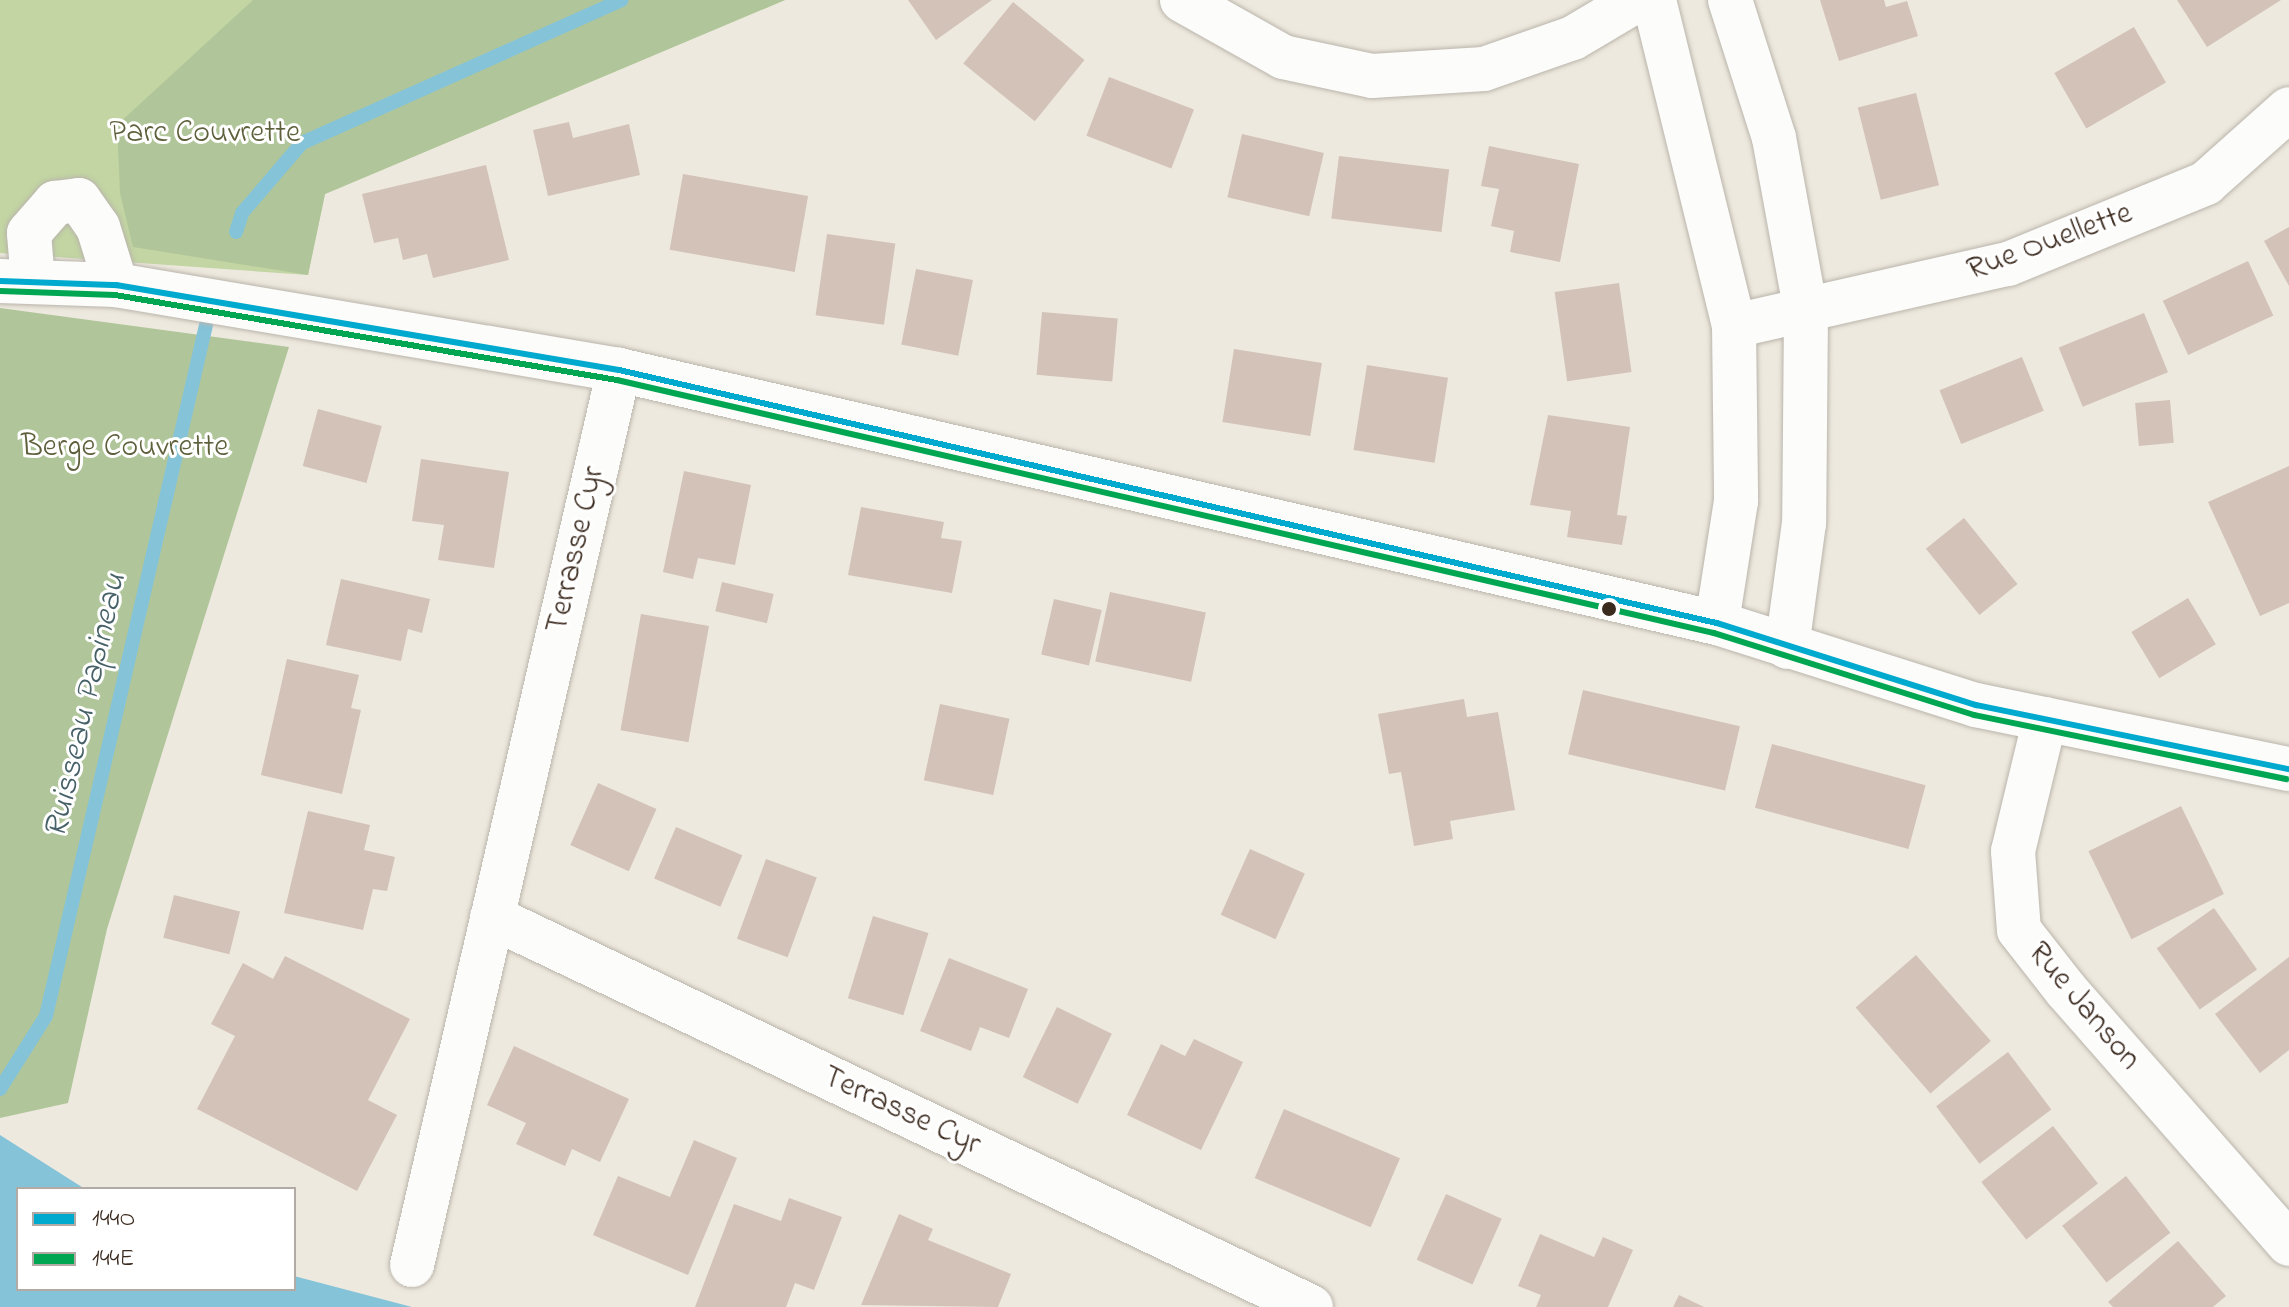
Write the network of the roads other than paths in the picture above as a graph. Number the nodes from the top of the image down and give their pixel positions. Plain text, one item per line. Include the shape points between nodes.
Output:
1 (1182, 0) edge
2 (1637, 0) edge
3 (1654, 0) edge
4 (1730, 0) edge
5 (2289, 109) edge
6 (17, 282) edge
7 (116, 285) junction
8 (1806, 313) junction
9 (1734, 326) junction
10 (619, 370) junction
11 (1717, 623) junction
12 (1787, 647) junction
13 (2045, 719) junction
14 (2289, 769) edge
15 (492, 917) junction
16 (2289, 1244) edge
17 (412, 1265) dead end
18 (1311, 1307) edge

1 - 2 street via 1283,57 1372,76 1484,69 1573,38
3 - 9 street
4 - 8 street via 1774,138
5 - 8 street, Rue Ouellette via 2206,183 2008,264
6 - 7 street
6 - 7 street via 29,233 55,203 79,200 98,227
7 - 10 street
8 - 9 street, Rue Ouellette
8 - 12 street via 1804,523
9 - 11 street via 1736,501
10 - 11 street
10 - 15 street, Terrasse Cyr
11 - 12 street
12 - 13 street via 1976,705
13 - 14 street
13 - 16 street, Rue Janson via 2013,851 2019,930
15 - 17 street, Terrasse Cyr
15 - 18 street, Terrasse Cyr

